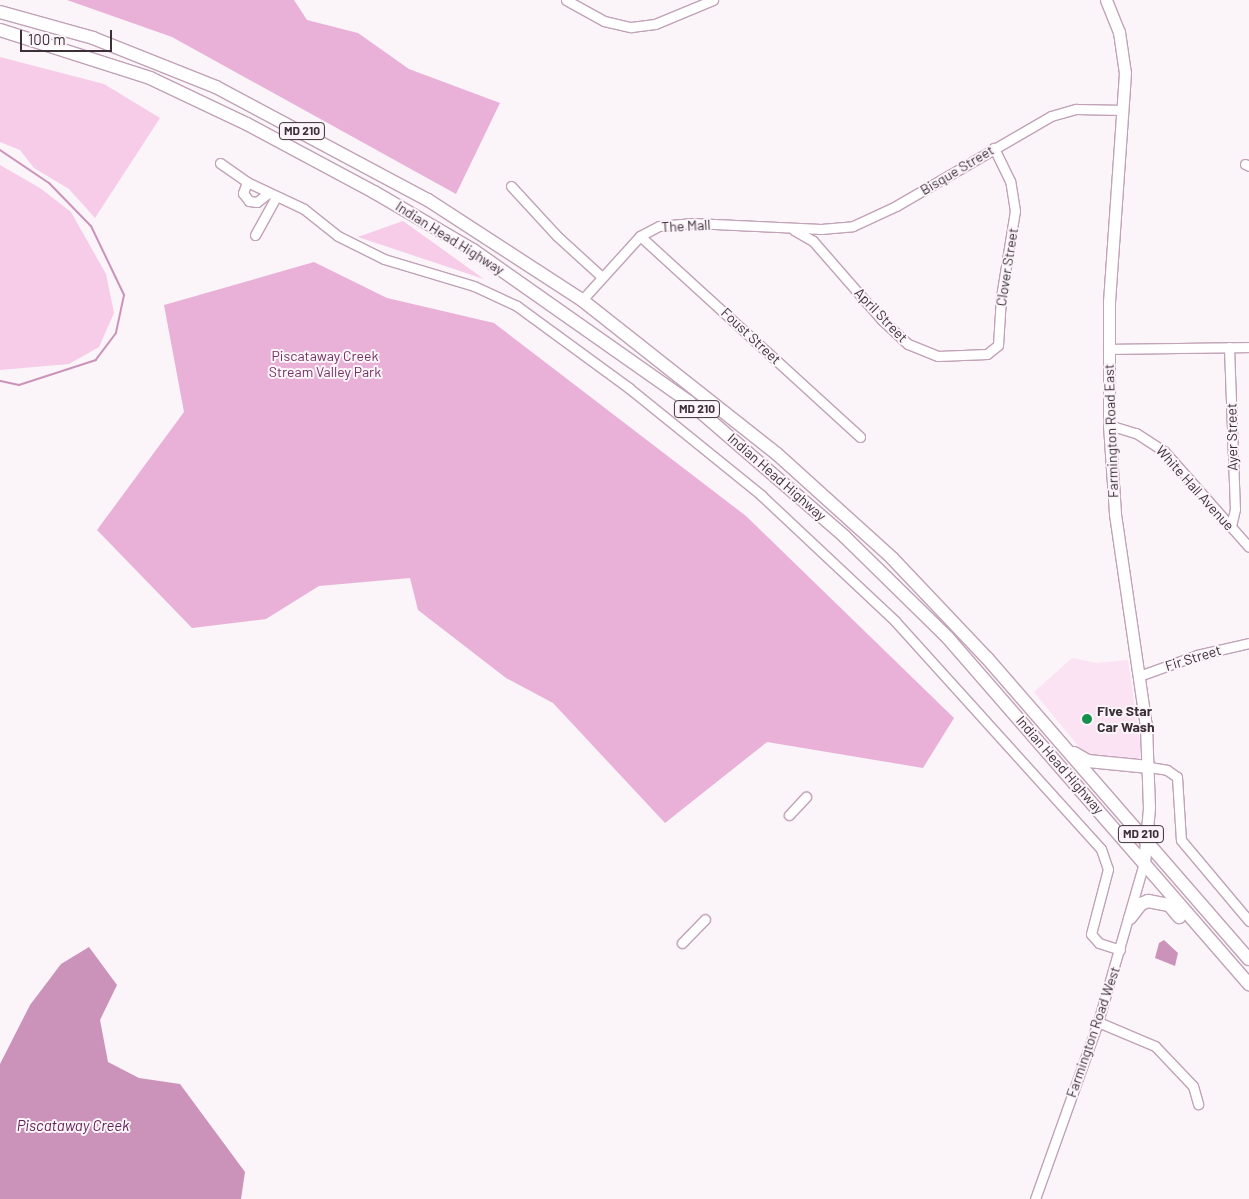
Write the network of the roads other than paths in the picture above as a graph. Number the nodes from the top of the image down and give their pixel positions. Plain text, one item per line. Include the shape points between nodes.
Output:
1 (566, 0) edge
2 (713, 0) edge
3 (1106, 0) edge
4 (0, 12) edge
5 (0, 30) edge
6 (1123, 110) junction
7 (994, 148) junction
8 (220, 163) dead end
9 (247, 182) junction
10 (511, 186) dead end
11 (272, 195) junction
12 (790, 227) junction
13 (255, 235) dead end
14 (640, 236) junction
15 (601, 276) junction
16 (582, 300) junction
17 (1229, 347) junction
18 (1249, 347) edge
19 (1108, 349) junction
20 (993, 352) joint
21 (1109, 425) junction
22 (860, 437) dead end
23 (1231, 526) junction
24 (1249, 546) edge
25 (1249, 644) edge
26 (1139, 676) junction
27 (1047, 727) junction
28 (1149, 767) junction
29 (806, 797) dead end
30 (789, 815) dead end
31 (1148, 843) junction
32 (1144, 863) junction
33 (1130, 918) junction
34 (705, 919) dead end
35 (1249, 921) edge
36 (682, 943) dead end
37 (1120, 950) junction
38 (1249, 959) edge
39 (1249, 984) edge
40 (1249, 989) edge
41 (1098, 1022) junction
42 (1198, 1104) dead end
43 (1035, 1199) edge

1 - 2 street via 604,21 631,27 655,24
3 - 6 main road, Farmington Road East via 1124,54
4 - 16 highway, Indian Head Highway / MD 210 via 94,38 216,87 428,200
5 - 32 highway, Indian Head Highway / MD 210 via 122,68 247,124 473,250 660,380 780,478 890,580 978,671
6 - 7 street, Bisque Street via 1067,111
6 - 19 main road, Farmington Road East
7 - 12 street, Bisque Street via 871,220 832,229
7 - 20 street, Clover Street via 1010,181 1014,216 1001,297 998,340
8 - 9 street
9 - 11 street
9 - 11 street via 243,194 249,201 257,202
10 - 15 street via 557,236
11 - 13 street
11 - 37 street via 304,209 338,236 384,259 474,286 517,306 671,420 791,521 854,579 944,673 1101,849 1108,869 1091,934 1099,943
12 - 14 street, The Mall via 676,224 659,226
12 - 20 street, April Street via 813,241 882,320 915,348 938,356 962,357
14 - 15 street, The Mall
14 - 22 street, Foust Street
15 - 16 street, The Mall
16 - 27 highway, Indian Head Highway / MD 210 via 777,454 870,538 950,618
17 - 18 street
17 - 19 street
17 - 23 street, Ayer Street via 1235,509
19 - 21 main road, Farmington Road East
21 - 23 street, White Hall Avenue via 1152,441
21 - 26 main road, Farmington Road East via 1115,514
23 - 24 street, White Hall Avenue
25 - 26 street, Fir Street via 1197,656
26 - 28 main road, Farmington Road East
27 - 28 highway via 1083,759
27 - 31 highway, Indian Head Highway / MD 210
28 - 31 main road, Farmington Road East
28 - 35 street via 1167,770 1177,777 1181,840
29 - 30 street
31 - 32 main road, Farmington Road East
31 - 38 highway, Indian Head Highway / MD 210
32 - 33 street, Farmington Road West
32 - 39 highway, Indian Head Highway / MD 210
33 - 37 street, Farmington Road West
33 - 40 highway via 1141,904 1148,901 1169,905
34 - 36 street
37 - 41 street, Farmington Road West
41 - 42 street via 1155,1046 1193,1086
41 - 43 street, Farmington Road West

